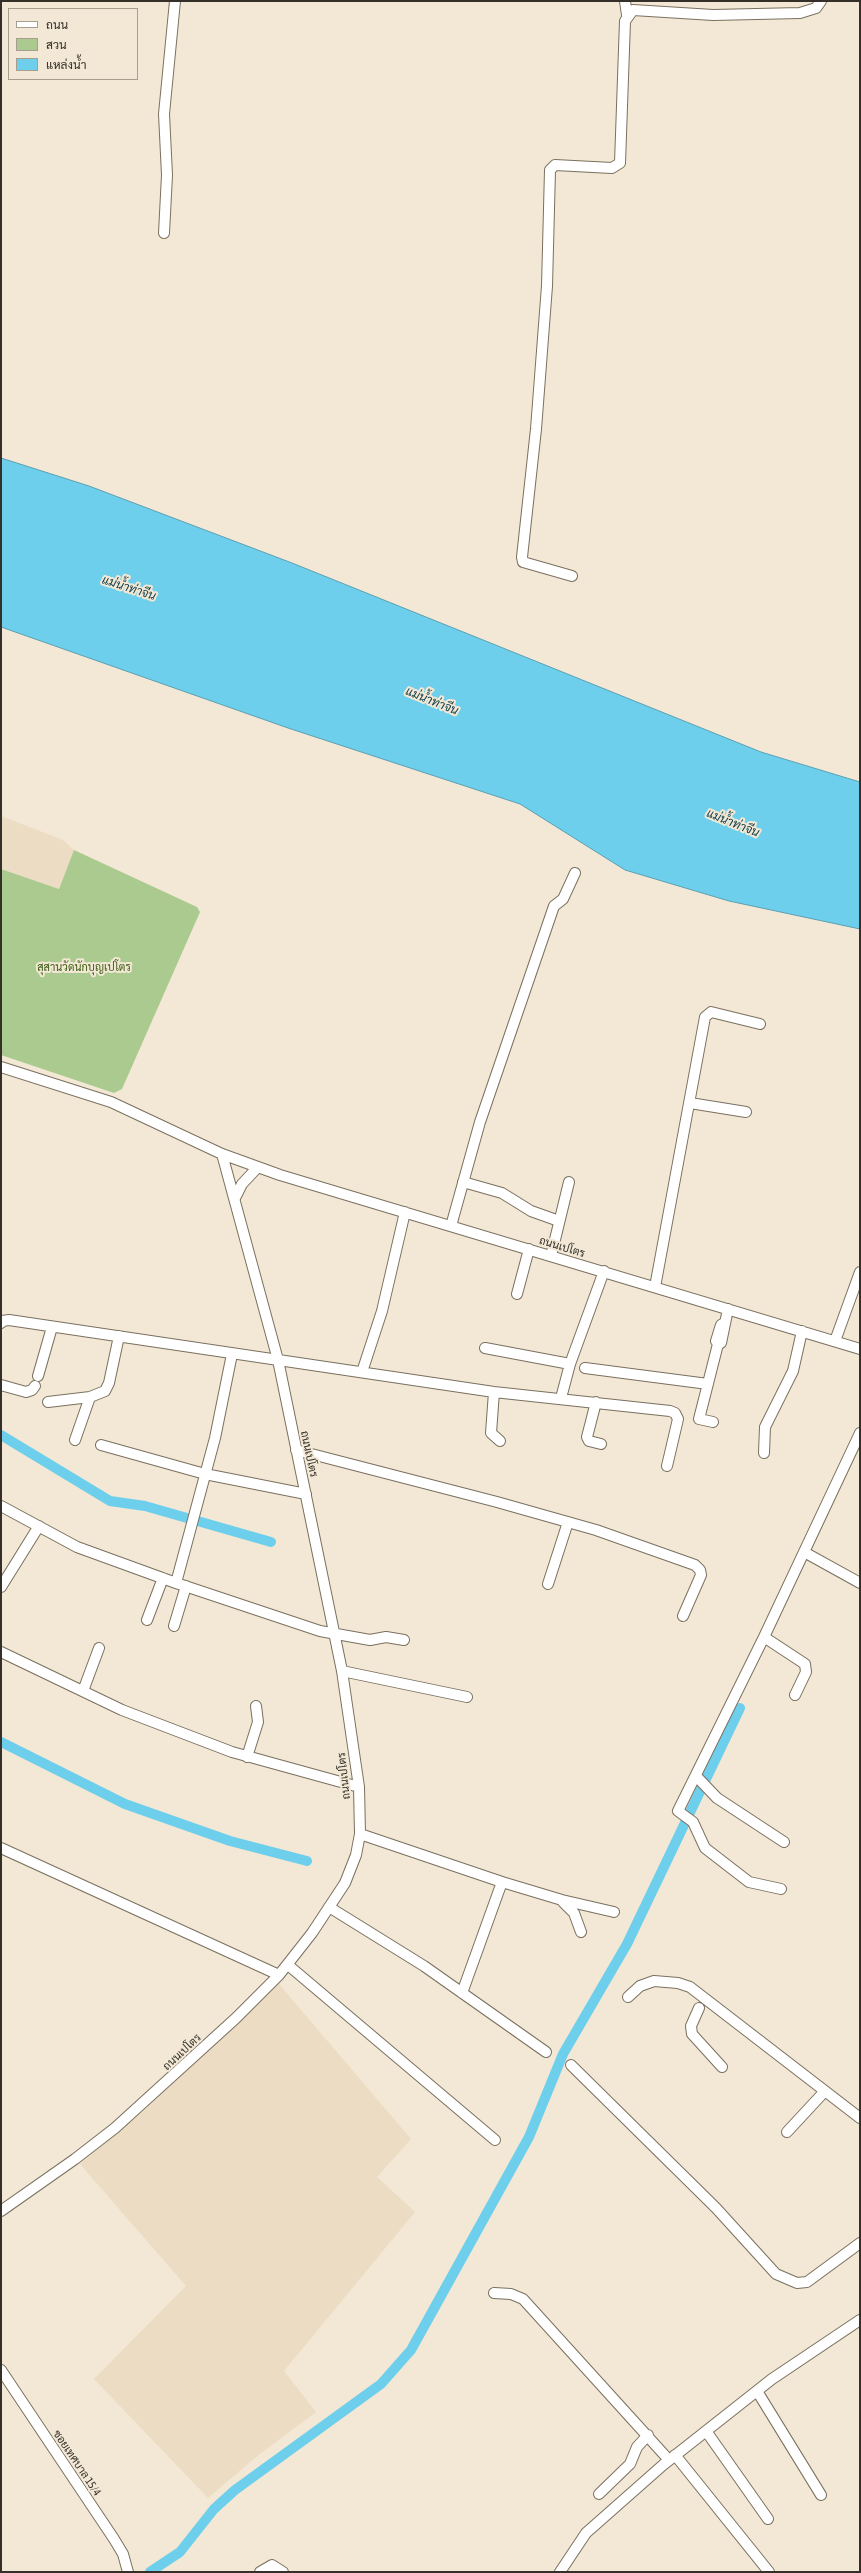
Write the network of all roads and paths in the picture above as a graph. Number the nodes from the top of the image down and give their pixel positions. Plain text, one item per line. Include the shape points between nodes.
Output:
1 (175, 1) edge
2 (625, 1) edge
3 (821, 1) edge
4 (627, 15) junction
5 (164, 233) dead end
6 (572, 576) dead end
7 (575, 873) dead end
8 (760, 1024) dead end
9 (1, 1067) edge
10 (690, 1103) junction
11 (746, 1112) dead end
12 (222, 1154) junction
13 (258, 1167) junction
14 (463, 1182) junction
15 (569, 1182) dead end
16 (235, 1198) junction
17 (405, 1212) junction
18 (559, 1221) junction
19 (451, 1226) junction
20 (529, 1249) junction
21 (551, 1256) junction
22 (604, 1271) junction
23 (860, 1272) edge
24 (655, 1287) junction
25 (517, 1294) dead end
26 (728, 1309) junction
27 (1, 1323) edge
28 (52, 1327) junction
29 (802, 1331) junction
30 (119, 1336) junction
31 (835, 1342) junction
32 (485, 1348) dead end
33 (860, 1349) edge
34 (232, 1354) junction
35 (278, 1360) junction
36 (570, 1364) junction
37 (585, 1368) dead end
38 (362, 1372) junction
39 (1, 1384) edge
40 (708, 1384) junction
41 (494, 1392) junction
42 (90, 1397) junction
43 (561, 1398) junction
44 (48, 1402) dead end
45 (596, 1402) junction
46 (713, 1422) dead end
47 (860, 1433) edge
48 (75, 1440) dead end
49 (500, 1441) dead end
50 (601, 1444) dead end
51 (101, 1445) dead end
52 (296, 1450) junction
53 (764, 1453) dead end
54 (667, 1466) dead end
55 (205, 1474) junction
56 (306, 1494) junction
57 (1, 1506) edge
58 (568, 1522) junction
59 (39, 1526) junction
60 (804, 1552) junction
61 (163, 1578) junction
62 (5, 1581) edge
63 (176, 1583) junction
64 (860, 1583) edge
65 (548, 1584) dead end
66 (186, 1586) junction
67 (683, 1616) dead end
68 (147, 1620) dead end
69 (174, 1626) dead end
70 (333, 1634) junction
71 (764, 1637) junction
72 (404, 1640) dead end
73 (99, 1648) dead end
74 (1, 1652) edge
75 (342, 1671) junction
76 (83, 1691) junction
77 (795, 1695) dead end
78 (467, 1697) dead end
79 (256, 1706) dead end
80 (247, 1757) junction
81 (697, 1777) junction
82 (359, 1787) junction
83 (360, 1834) junction
84 (784, 1842) dead end
85 (1, 1848) edge
86 (502, 1882) junction
87 (781, 1889) dead end
88 (562, 1900) junction
89 (329, 1907) junction
90 (614, 1912) dead end
91 (581, 1932) dead end
92 (288, 1965) junction
93 (279, 1975) junction
94 (462, 1993) junction
95 (628, 1997) dead end
96 (703, 2004) junction
97 (546, 2052) dead end
98 (571, 2065) dead end
99 (722, 2067) dead end
100 (825, 2091) junction
101 (860, 2118) edge
102 (787, 2132) dead end
103 (495, 2140) dead end
104 (1, 2211) edge
105 (860, 2243) edge
106 (494, 2293) dead end
107 (860, 2320) edge
108 (1, 2370) edge
109 (757, 2391) junction
110 (706, 2431) junction
111 (648, 2435) junction
112 (672, 2458) junction
113 (599, 2494) dead end
114 (821, 2495) dead end
115 (768, 2519) dead end
116 (127, 2569) edge
117 (260, 2572) edge
118 (283, 2572) edge
119 (560, 2572) edge
120 (769, 2572) edge

1 - 5 street via 164,114 167,175
2 - 4 street
3 - 4 street via 816,8 800,13 713,15 633,10
4 - 6 street via 620,163 612,168 555,166 550,170 549,176 547,286 536,429 522,557 523,562
7 - 14 street via 563,899 554,906 480,1122
8 - 10 street via 711,1012 705,1017
9 - 12 street via 111,1102
10 - 11 street
10 - 24 street
12 - 13 street, ถนนเปโตร
12 - 16 street, ถนนเปโตร
13 - 16 street via 242,1184
13 - 17 street, ถนนเปโตร
14 - 18 street via 502,1193 531,1211
14 - 19 street
15 - 18 street
16 - 35 street, ถนนเปโตร
17 - 19 street, ถนนเปโตร
17 - 38 street via 382,1311
18 - 21 street
19 - 20 street, ถนนเปโตร
20 - 21 street, ถนนเปโตร
20 - 25 street
21 - 22 street, ถนนเปโตร
22 - 24 street, ถนนเปโตร
22 - 36 street
23 - 31 street
24 - 26 street, ถนนเปโตร
26 - 29 street, ถนนเปโตร
26 - 40 street
27 - 28 street via 8,1320
28 - 30 street
28 - 39 street via 37,1381 32,1390 26,1392
29 - 31 street, ถนนเปโตร
29 - 53 street via 793,1371 765,1428
30 - 34 street
30 - 42 street via 109,1383 102,1394
31 - 33 street, ถนนเปโตร
32 - 36 street
34 - 35 street
34 - 55 street
35 - 38 street
35 - 52 street, ถนนเปโตร
36 - 43 street
37 - 40 street
38 - 41 street
40 - 46 street via 699,1419
41 - 43 street
41 - 49 street via 491,1433
42 - 44 street
42 - 48 street
43 - 45 street
45 - 50 street via 587,1437 589,1441
45 - 54 street via 675,1413 678,1419
47 - 60 street
51 - 55 street
52 - 56 street, ถนนเปโตร
52 - 58 street
55 - 56 street
55 - 63 street
56 - 70 street, ถนนเปโตร
57 - 59 street
58 - 65 street
58 - 67 street via 662,1553 700,1570 698,1584
59 - 61 street via 77,1547
59 - 62 street
60 - 64 street
60 - 71 street
61 - 63 street
61 - 68 street
63 - 66 street
66 - 69 street
66 - 70 street
70 - 72 street via 370,1640 386,1637
70 - 75 street, ถนนเปโตร
71 - 77 street via 805,1664 806,1672
71 - 81 street
73 - 76 street
74 - 76 street
75 - 78 street
75 - 82 street, ถนนเปโตร
76 - 80 street via 122,1710
79 - 80 street via 258,1722
80 - 82 street
81 - 84 street via 707,1790
81 - 87 street via 678,1811 693,1822 705,1848 749,1882
82 - 83 street, ถนนเปโตร
83 - 86 street
83 - 89 street, ถนนเปโตร via 352,1870
85 - 93 street
86 - 88 street
86 - 94 street
88 - 90 street
88 - 91 street via 574,1913
89 - 92 street, ถนนเปโตร
89 - 94 street
92 - 93 street, ถนนเปโตร
92 - 103 street
93 - 104 street, ถนนเปโตร via 236,2018 115,2128
94 - 97 street
95 - 96 street via 640,1986 660,1981 690,1987
96 - 99 street via 691,2026 692,2034
96 - 100 street
98 - 105 street via 716,2208 776,2274 797,2283 807,2282
100 - 101 street
100 - 102 street
106 - 111 street via 511,2294 523,2299
107 - 109 street
108 - 116 street, ซอยเทศบาล 15/4 via 114,2539
109 - 110 street
109 - 114 street
110 - 112 street
110 - 115 street
111 - 112 street
111 - 113 street via 638,2447 630,2464
112 - 119 street via 586,2533
112 - 120 street
117 - 118 street via 272,2565

